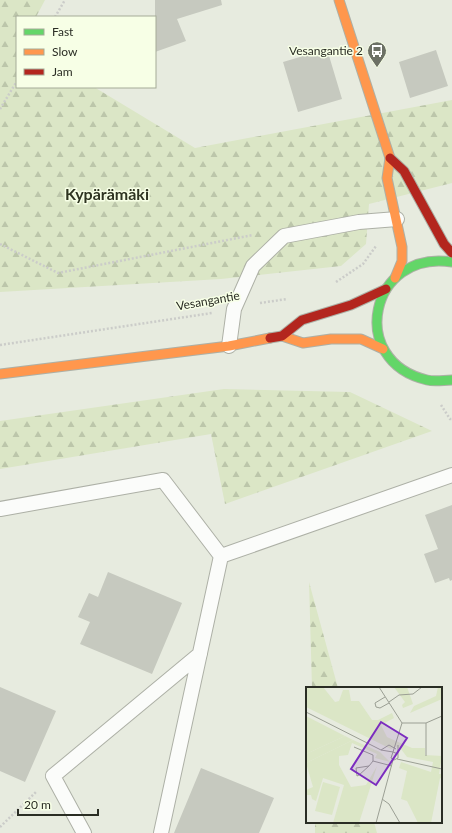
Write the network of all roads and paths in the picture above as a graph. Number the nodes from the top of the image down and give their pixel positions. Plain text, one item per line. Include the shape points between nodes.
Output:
1 (65, 0) edge
2 (339, 0) edge
3 (56, 16) edge
4 (16, 83) edge
5 (0, 110) edge
6 (390, 158) junction
7 (396, 219) junction
8 (374, 220) junction
9 (284, 236) junction
10 (0, 244) edge
11 (452, 253) edge
12 (452, 262) edge
13 (395, 278) junction
14 (330, 286) dead end
15 (386, 289) junction
16 (294, 298) dead end
17 (234, 310) junction
18 (282, 336) junction
19 (0, 345) edge
20 (229, 346) junction
21 (383, 349) junction
22 (0, 374) edge
23 (452, 380) edge
24 (452, 475) edge
25 (0, 509) edge
26 (221, 556) junction
27 (200, 654) junction
28 (53, 776) junction
29 (0, 827) edge
30 (84, 833) edge
31 (161, 833) edge

1 - 3 path
2 - 6 street
4 - 5 path
6 - 7 street via 387,178
6 - 11 street via 404,171 444,244
7 - 8 lane
7 - 13 street via 402,261
8 - 9 lane
8 - 14 path via 378,244 363,264
9 - 10 path via 255,235 58,273
9 - 17 lane via 254,266
12 - 13 street via 435,260 420,263
13 - 15 street
15 - 18 street via 350,305 302,320
15 - 21 street via 380,302 377,320
16 - 17 path, Vesangantie
17 - 19 path, Vesangantie
17 - 20 lane
18 - 20 street
18 - 21 street via 303,344 331,339 361,339
20 - 22 street
21 - 23 street via 393,363 407,374 423,380
24 - 26 lane
25 - 26 lane via 163,480
26 - 27 lane
27 - 28 lane
27 - 31 lane
28 - 29 path
28 - 30 lane

